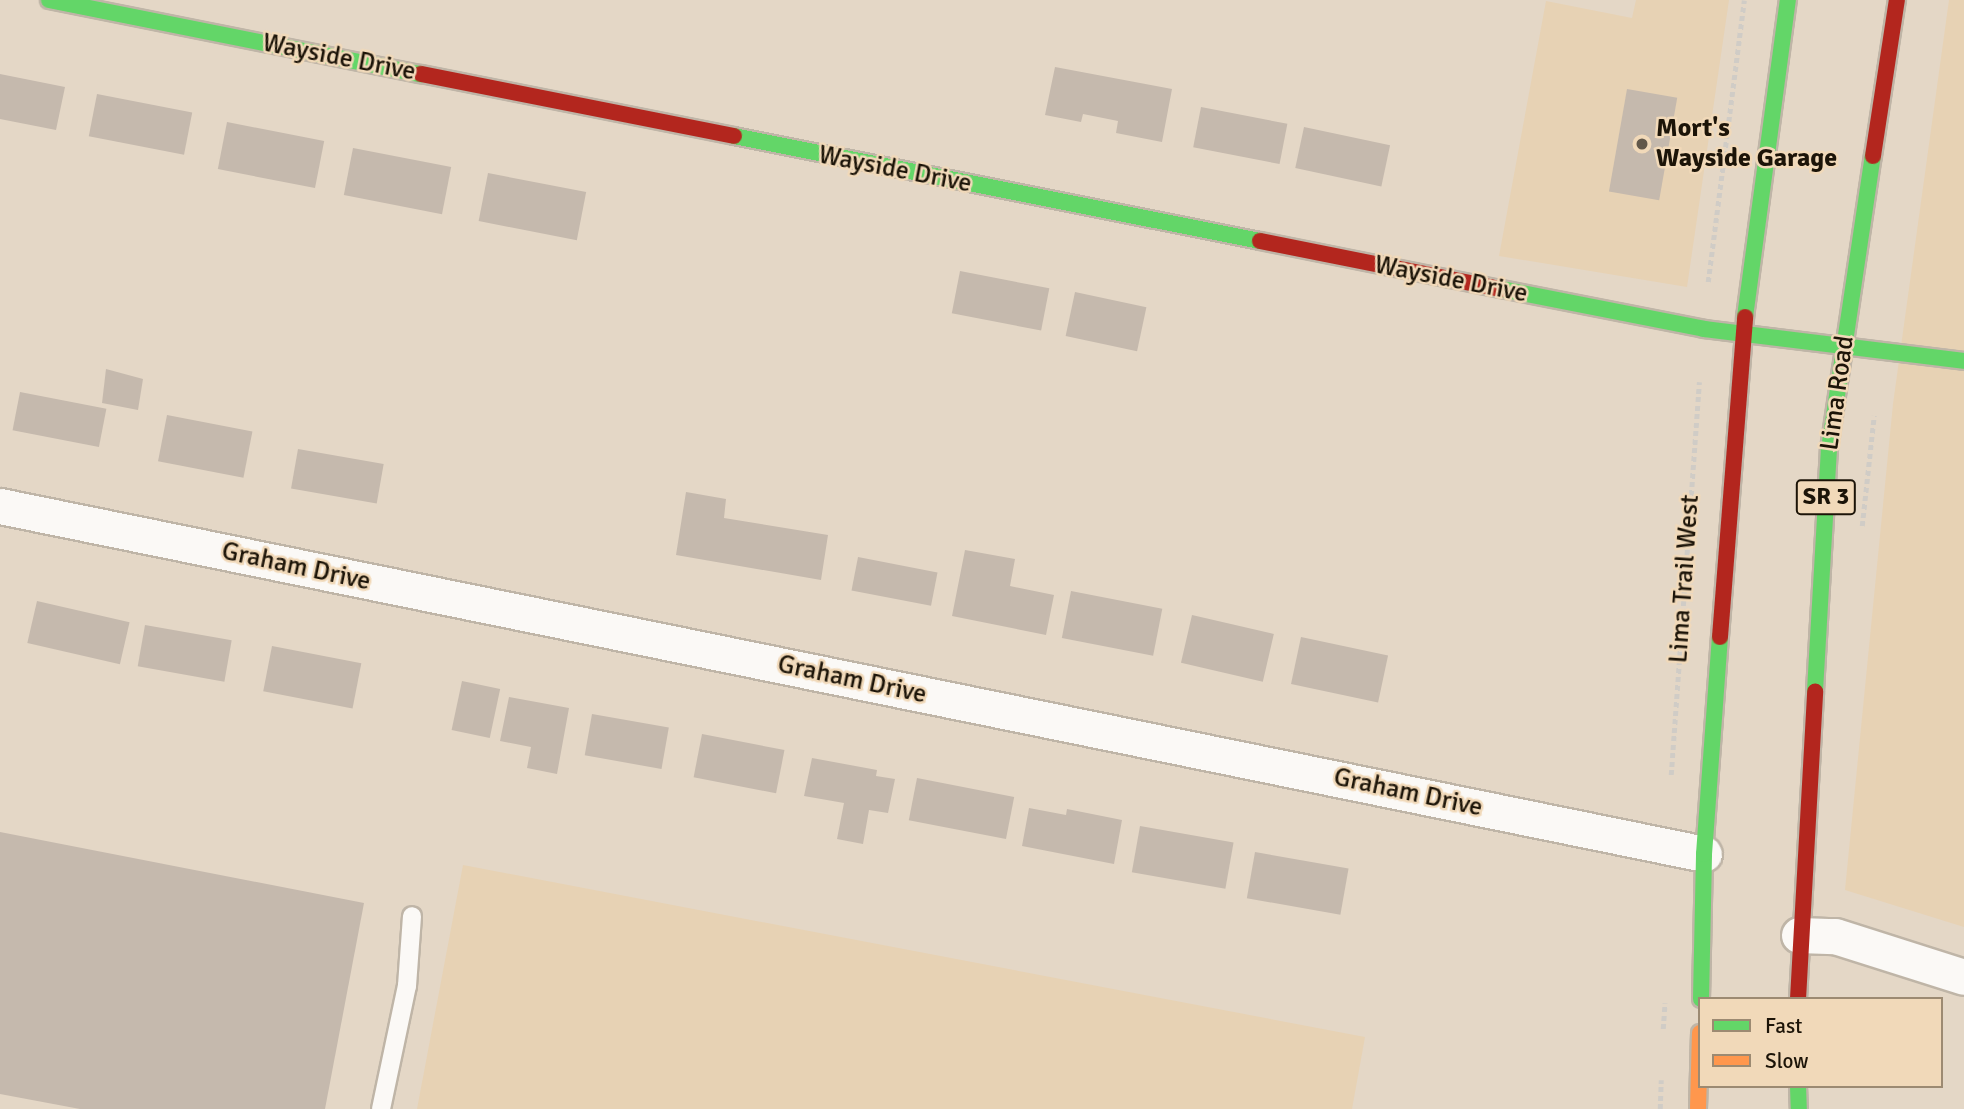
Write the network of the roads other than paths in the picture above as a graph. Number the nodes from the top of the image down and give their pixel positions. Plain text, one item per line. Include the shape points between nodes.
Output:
1 (49, 0) edge
2 (1788, 0) edge
3 (1897, 0) edge
4 (1742, 336) junction
5 (1846, 344) junction
6 (1964, 361) edge
7 (0, 506) edge
8 (1704, 854) junction
9 (412, 916) dead end
10 (1799, 935) junction
11 (1964, 977) edge
12 (1701, 997) edge
13 (1798, 997) edge
14 (1699, 1088) edge
15 (1798, 1088) edge
16 (382, 1109) edge
17 (1698, 1109) edge
18 (1799, 1109) edge

1 - 4 main road, Wayside Drive
2 - 4 main road
3 - 5 main road, Lima Road / SR 3
4 - 5 main road, Wayside Drive
4 - 8 main road
5 - 6 main road, Wayside Drive
5 - 10 main road, Lima Road / SR 3 via 1829,449
7 - 8 street, Graham Drive
8 - 12 main road
9 - 16 lane via 408,975
10 - 11 street via 1835,936
10 - 13 main road, Lima Road / SR 3
14 - 17 main road
15 - 18 main road

